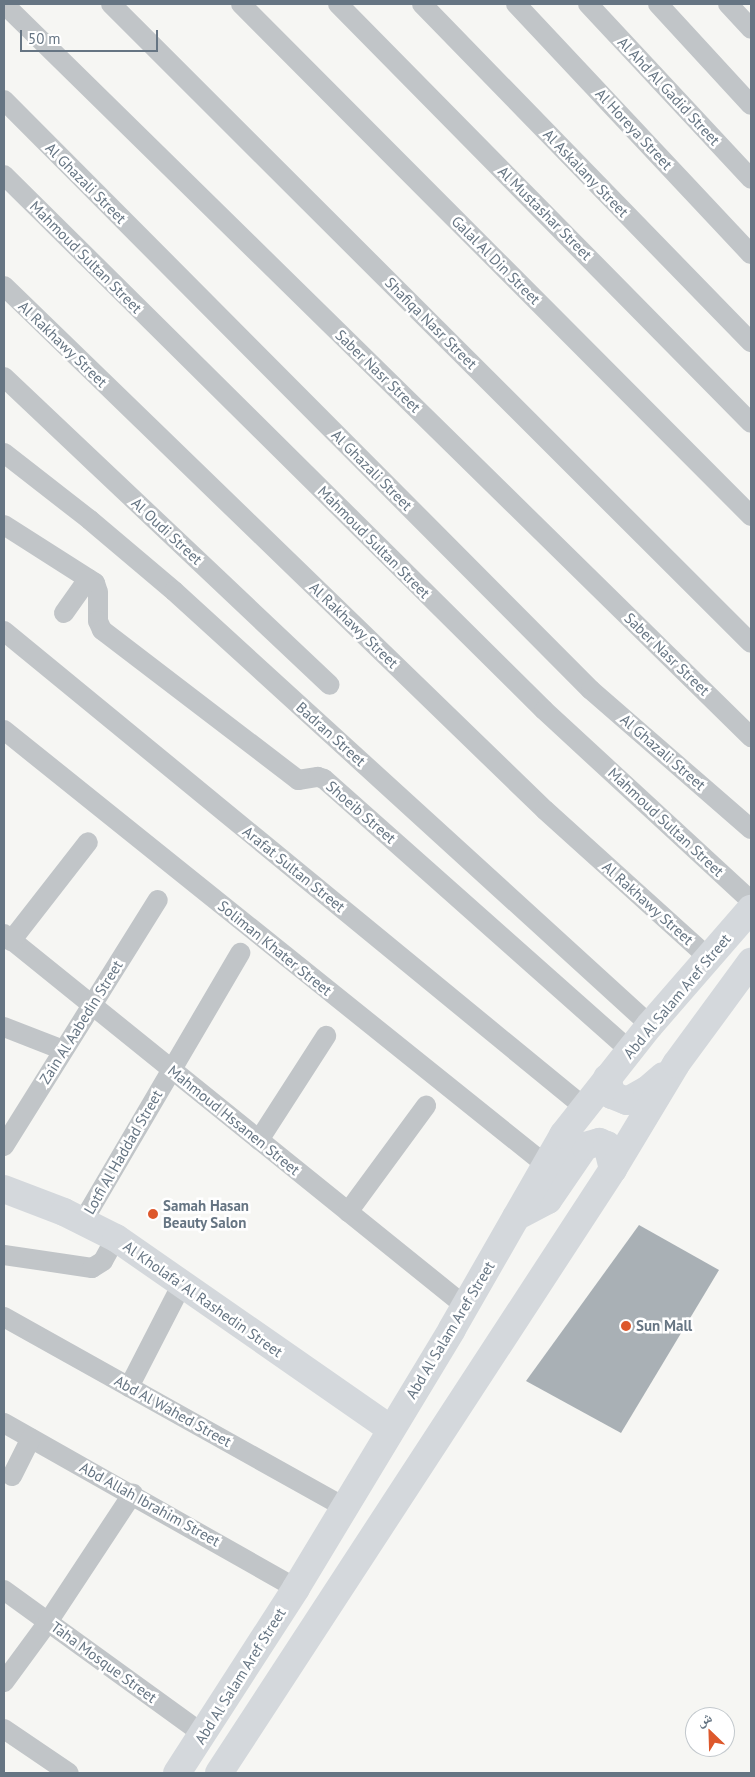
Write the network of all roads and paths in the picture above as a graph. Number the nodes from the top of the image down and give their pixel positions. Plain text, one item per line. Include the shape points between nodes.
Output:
1 (4, 4) edge
2 (112, 4) edge
3 (241, 4) edge
4 (338, 4) edge
5 (422, 4) edge
6 (516, 4) edge
7 (588, 4) edge
8 (658, 4) edge
9 (728, 4) edge
10 (751, 29) edge
11 (4, 100) edge
12 (751, 105) edge
13 (4, 175) edge
14 (751, 179) edge
15 (751, 254) edge
16 (4, 286) edge
17 (751, 342) edge
18 (4, 377) edge
19 (751, 423) edge
20 (4, 453) edge
21 (751, 516) edge
22 (4, 525) edge
23 (88, 579) junction
24 (64, 613) dead end
25 (4, 631) edge
26 (751, 643) edge
27 (330, 684) dead end
28 (4, 730) edge
29 (751, 737) edge
30 (751, 828) edge
31 (88, 842) dead end
32 (158, 900) dead end
33 (751, 901) edge
34 (751, 909) edge
35 (8, 937) edge
36 (240, 953) dead end
37 (709, 958) junction
38 (747, 978) edge
39 (91, 1005) junction
40 (650, 1025) junction
41 (4, 1027) edge
42 (326, 1036) dead end
43 (63, 1050) junction
44 (630, 1051) junction
45 (676, 1064) junction
46 (171, 1069) junction
47 (607, 1078) junction
48 (426, 1106) dead end
49 (584, 1107) junction
50 (259, 1140) junction
51 (4, 1146) edge
52 (546, 1165) junction
53 (613, 1169) junction
54 (4, 1189) edge
55 (348, 1212) junction
56 (516, 1217) junction
57 (83, 1221) junction
58 (116, 1238) junction
59 (4, 1255) edge
60 (182, 1284) junction
61 (465, 1306) junction
62 (4, 1317) edge
63 (129, 1387) junction
64 (4, 1423) edge
65 (391, 1429) junction
66 (31, 1438) junction
67 (12, 1476) dead end
68 (132, 1493) junction
69 (342, 1506) junction
70 (296, 1588) junction
71 (4, 1590) edge
72 (48, 1622) junction
73 (4, 1682) edge
74 (4, 1729) edge
75 (204, 1734) junction
76 (69, 1773) edge
77 (177, 1773) edge
78 (219, 1773) edge

1 - 29 street, Saber Nasr Street
2 - 26 street, Shafiqa Nasr Street
3 - 21 street, Galal Al Din Street
4 - 19 street, Al Mustashar Street
5 - 17 street, Al Askalany Street
6 - 15 street, Al Horeya Street
7 - 14 street, Al Ahd Al Gadid Street
8 - 12 street
9 - 10 street
11 - 30 street, Al Ghazali Street via 591,690
13 - 33 street, Mahmoud Sultan Street via 544,710
16 - 37 street, Al Rakhawy Street via 545,810
18 - 27 street, Al Oudi Street
20 - 40 street, Badran Street via 174,591
22 - 23 street
23 - 24 street
23 - 44 street, Shoeib Street via 97,587 98,621 102,630 298,780 318,777 324,780
25 - 49 street, Arafat Sultan Street
28 - 52 street, Soliman Khater Street
31 - 35 street
32 - 39 street, Zain Al Aabedin Street
34 - 37 main road, Abd Al Salam Aref Street
35 - 39 street, Mahmoud Hssanen Street
36 - 46 street, Lotfi Al Haddad Street
37 - 40 main road, Abd Al Salam Aref Street
38 - 45 main road
39 - 43 street, Zain Al Aabedin Street
39 - 46 street, Mahmoud Hssanen Street
40 - 44 main road, Abd Al Salam Aref Street
41 - 43 street
42 - 50 street
43 - 51 street, Zain Al Aabedin Street
44 - 47 main road, Abd Al Salam Aref Street
45 - 47 main road via 647,1090 627,1101 612,1095
45 - 53 main road
46 - 50 street, Mahmoud Hssanen Street
46 - 57 street, Lotfi Al Haddad Street
47 - 49 main road, Abd Al Salam Aref Street
48 - 55 street
49 - 52 main road, Abd Al Salam Aref Street
50 - 55 street, Mahmoud Hssanen Street
52 - 56 main road, Abd Al Salam Aref Street
53 - 56 main road via 607,1145 600,1142 585,1146 548,1200
53 - 78 main road
54 - 57 main road, Al Kholafa' Al Rashedin Street
55 - 61 street, Mahmoud Hssanen Street
56 - 61 main road, Abd Al Salam Aref Street
57 - 58 main road, Al Kholafa' Al Rashedin Street
58 - 59 street via 103,1261 92,1268
58 - 60 main road, Al Kholafa' Al Rashedin Street
60 - 63 street
60 - 65 main road, Al Kholafa' Al Rashedin Street
61 - 65 main road, Abd Al Salam Aref Street
62 - 63 street, Abd Al Wahed Street
63 - 69 street, Abd Al Wahed Street
64 - 66 street, Abd Allah Ibrahim Street
65 - 69 main road, Abd Al Salam Aref Street
66 - 67 street
66 - 68 street, Abd Allah Ibrahim Street
68 - 70 street, Abd Allah Ibrahim Street
68 - 72 street
69 - 70 main road, Abd Al Salam Aref Street
70 - 75 main road, Abd Al Salam Aref Street
71 - 72 street, Taha Mosque Street
72 - 73 street
72 - 75 street, Taha Mosque Street
74 - 76 street
75 - 77 main road, Abd Al Salam Aref Street

